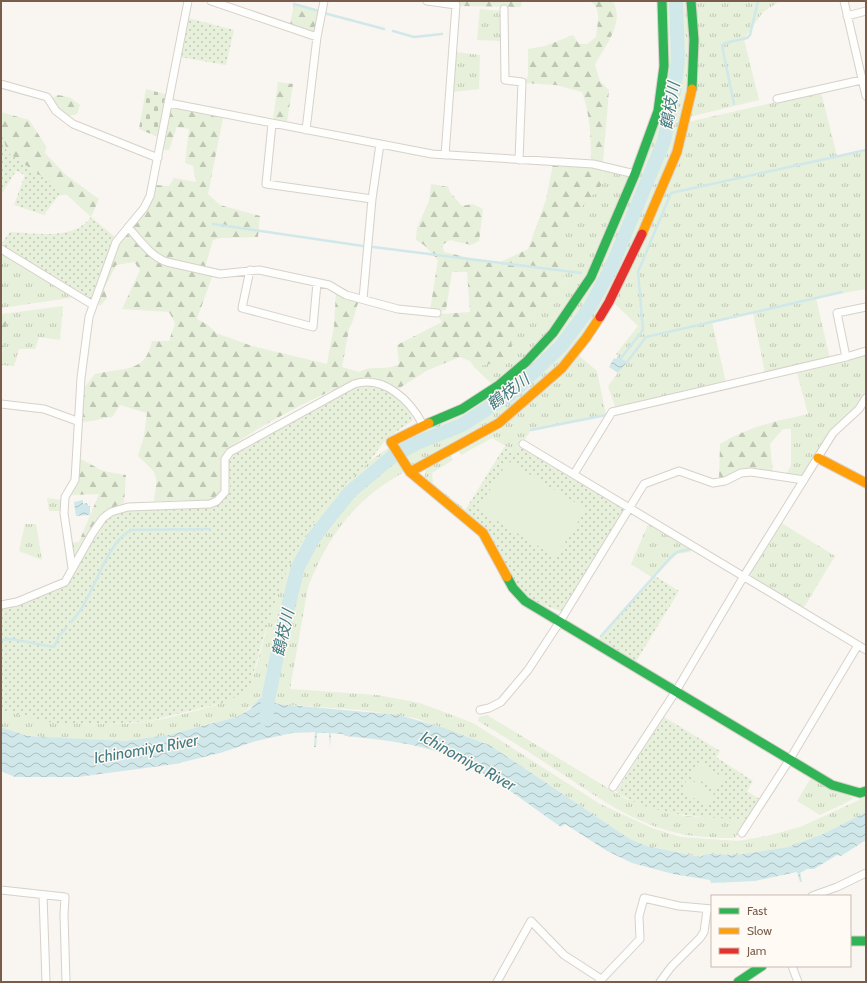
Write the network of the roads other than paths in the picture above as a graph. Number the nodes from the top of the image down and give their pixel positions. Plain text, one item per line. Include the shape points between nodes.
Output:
1 (188, 1) edge
2 (211, 1) edge
3 (324, 1) edge
4 (427, 1) edge
5 (439, 1) edge
6 (662, 1) edge
7 (691, 1) edge
8 (844, 1) edge
9 (504, 10) dead end
10 (866, 11) edge
11 (847, 16) junction
12 (317, 37) junction
13 (864, 79) edge
14 (1, 84) edge
15 (866, 96) edge
16 (777, 99) dead end
17 (169, 103) junction
18 (272, 124) junction
19 (306, 130) junction
20 (380, 144) junction
21 (445, 155) junction
22 (158, 158) junction
23 (519, 160) junction
24 (635, 174) junction
25 (372, 199) junction
26 (128, 226) junction
27 (1, 248) edge
28 (250, 270) junction
29 (317, 283) junction
30 (363, 299) junction
31 (93, 305) junction
32 (866, 307) edge
33 (437, 313) dead end
34 (866, 351) edge
35 (846, 357) junction
36 (865, 402) edge
37 (1, 404) edge
38 (78, 421) junction
39 (422, 425) junction
40 (523, 444) dead end
41 (818, 458) junction
42 (409, 470) junction
43 (574, 474) junction
44 (804, 480) junction
45 (866, 483) edge
46 (629, 507) junction
47 (72, 568) junction
48 (744, 576) junction
49 (1, 605) edge
50 (559, 623) junction
51 (858, 645) junction
52 (866, 650) edge
53 (676, 691) junction
54 (480, 710) dead end
55 (790, 760) junction
56 (613, 787) dead end
57 (866, 791) edge
58 (742, 833) dead end
59 (866, 874) edge
60 (1, 890) edge
61 (43, 895) junction
62 (815, 895) edge
63 (709, 910) edge
64 (851, 941) edge
65 (866, 941) edge
66 (760, 967) edge
67 (792, 967) edge
68 (600, 980) edge
69 (46, 982) edge
70 (66, 982) edge
71 (497, 982) edge
72 (660, 982) edge
73 (738, 982) edge
74 (798, 982) edge

1 - 17 street
2 - 12 street
3 - 12 street
4 - 5 street
5 - 21 street via 456,5
6 - 24 street via 664,66 658,111
7 - 42 street via 694,40 692,88 678,146 665,182 609,302 586,338 562,368 499,423
8 - 11 street
9 - 23 street via 505,80 522,82
10 - 11 street
11 - 13 street
12 - 19 street
13 - 15 street
13 - 16 street
14 - 22 street via 47,97 56,112 74,124
17 - 18 street
17 - 22 street
18 - 19 street
18 - 25 street via 266,184
19 - 20 street
20 - 21 street
20 - 25 street
21 - 23 street
22 - 26 street via 150,196 144,208
23 - 24 street via 593,164
24 - 39 street via 591,277 553,333 526,362 499,385 462,409
25 - 30 street
26 - 28 street via 159,259 220,274
26 - 31 street via 116,242
27 - 31 street
28 - 29 street
28 - 29 street via 242,308 313,327
29 - 30 street via 330,285 346,295
30 - 33 street via 398,309
31 - 38 street via 85,338
32 - 35 street via 837,313
34 - 35 street
35 - 43 street via 612,412
36 - 41 street via 834,433
37 - 38 street via 44,409
38 - 47 street via 74,480 66,497 64,513
39 - 42 street via 391,442
39 - 47 street via 409,404 394,391 374,384 354,384 230,452 225,459 225,492 217,501 203,505 128,507 111,512 103,518
40 - 43 street
41 - 44 street
41 - 45 street
42 - 50 street via 483,533 513,588 525,601
43 - 46 street
44 - 46 street via 751,472 713,483 679,471 644,484
44 - 48 street
46 - 48 street
46 - 50 street
47 - 49 street via 65,582 17,602
48 - 51 street
48 - 53 street
50 - 53 street
50 - 54 street via 528,670 501,702
51 - 52 street
51 - 55 street
53 - 55 street
53 - 56 street
55 - 57 street via 832,785 860,793
55 - 58 street
59 - 62 street
60 - 61 street
61 - 69 street
61 - 70 street via 65,897
63 - 68 street via 644,898 639,916 640,939
63 - 72 street via 700,938
64 - 65 street
66 - 73 street
67 - 74 street
68 - 71 street via 564,955 531,921

